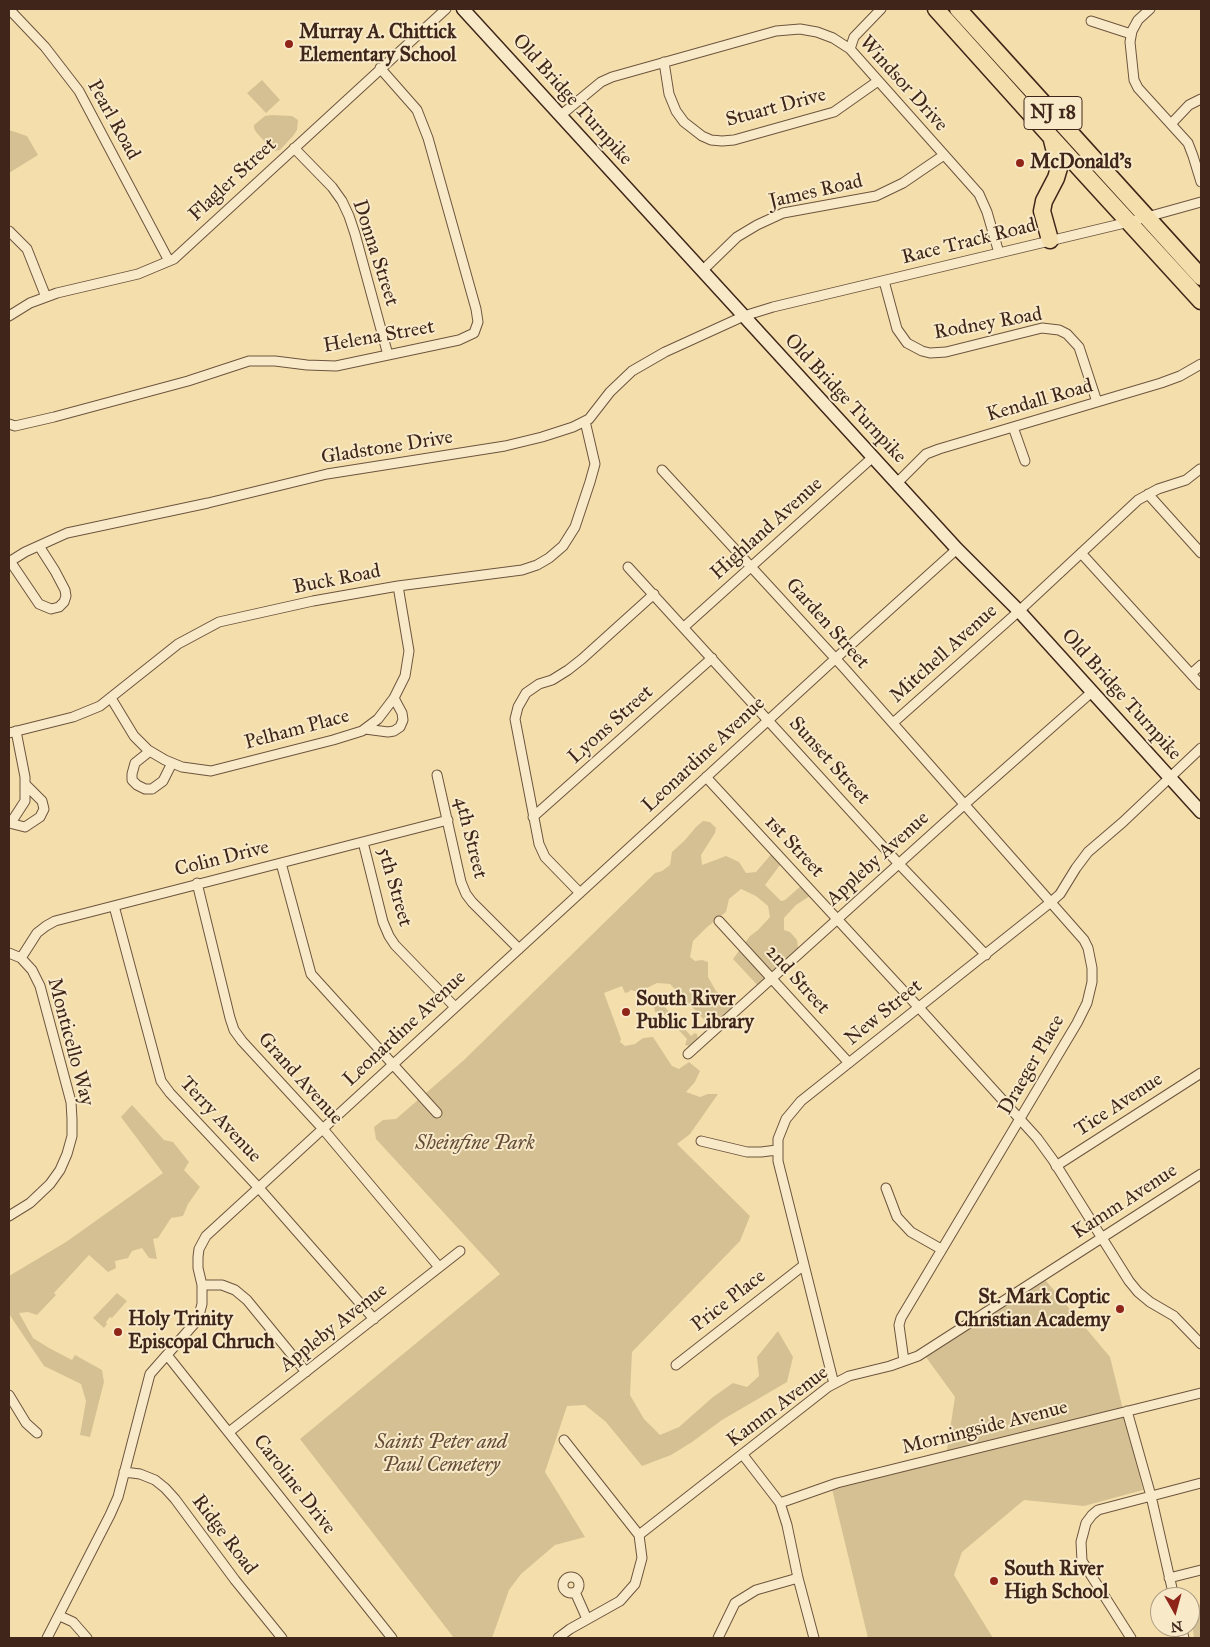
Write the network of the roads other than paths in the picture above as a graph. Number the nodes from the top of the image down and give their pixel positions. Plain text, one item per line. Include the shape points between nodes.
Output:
1 (9, 9) edge
2 (446, 9) edge
3 (463, 9) edge
4 (881, 9) edge
5 (936, 9) edge
6 (958, 9) edge
7 (1150, 9) edge
8 (1090, 20) dead end
9 (1131, 34) junction
10 (850, 49) junction
11 (664, 62) junction
12 (380, 68) junction
13 (878, 80) junction
14 (1201, 99) edge
15 (561, 115) junction
16 (1170, 124) junction
17 (1052, 138) junction
18 (294, 148) junction
19 (944, 154) junction
20 (1201, 182) edge
21 (1201, 202) edge
22 (1147, 217) junction
23 (1129, 222) junction
24 (9, 231) edge
25 (1050, 240) junction
26 (999, 253) junction
27 (169, 261) junction
28 (702, 271) junction
29 (1201, 277) edge
30 (884, 281) junction
31 (46, 297) junction
32 (1201, 301) edge
33 (9, 316) edge
34 (744, 316) junction
35 (388, 355) junction
36 (1201, 364) edge
37 (1097, 402) junction
38 (585, 421) junction
39 (9, 424) edge
40 (1013, 427) junction
41 (873, 457) junction
42 (1025, 461) dead end
43 (1200, 469) edge
44 (662, 470) dead end
45 (897, 483) junction
46 (1148, 494) junction
47 (39, 546) junction
48 (957, 549) junction
49 (1081, 553) junction
50 (1201, 553) edge
51 (10, 561) edge
52 (751, 566) junction
53 (628, 567) dead end
54 (398, 586) junction
55 (654, 594) junction
56 (1019, 611) junction
57 (684, 627) junction
58 (712, 658) junction
59 (835, 659) junction
60 (1201, 665) edge
61 (1191, 674) junction
62 (1201, 685) edge
63 (1093, 691) junction
64 (112, 698) junction
65 (394, 698) junction
66 (768, 720) junction
67 (893, 723) junction
68 (365, 729) junction
69 (13, 732) edge
70 (1201, 748) edge
71 (150, 752) junction
72 (172, 763) junction
73 (436, 775) dead end
74 (706, 777) junction
75 (1170, 778) junction
76 (25, 784) junction
77 (964, 804) junction
78 (1201, 812) edge
79 (533, 817) junction
80 (448, 820) junction
81 (9, 823) edge
82 (363, 842) junction
83 (280, 863) junction
84 (899, 864) junction
85 (197, 883) junction
86 (580, 893) junction
87 (1051, 902) junction
88 (114, 906) junction
89 (837, 920) junction
90 (719, 921) dead end
91 (519, 949) junction
92 (9, 953) edge
93 (986, 956) junction
94 (21, 958) junction
95 (772, 979) junction
96 (455, 1007) junction
97 (918, 1007) junction
98 (688, 1054) dead end
99 (849, 1063) junction
100 (393, 1064) junction
101 (1201, 1073) edge
102 (437, 1113) dead end
103 (1020, 1120) junction
104 (322, 1129) junction
105 (701, 1141) dead end
106 (777, 1150) junction
107 (1056, 1166) junction
108 (1201, 1174) edge
109 (258, 1187) junction
110 (886, 1188) dead end
111 (9, 1216) edge
112 (1102, 1238) junction
113 (941, 1249) junction
114 (460, 1251) dead end
115 (804, 1265) junction
116 (439, 1267) junction
117 (202, 1285) junction
118 (374, 1319) junction
119 (1201, 1344) edge
120 (167, 1355) junction
121 (904, 1361) junction
122 (676, 1364) dead end
123 (306, 1372) junction
124 (834, 1384) junction
125 (1201, 1393) edge
126 (9, 1395) edge
127 (1127, 1412) junction
128 (229, 1432) junction
129 (37, 1433) dead end
130 (564, 1440) dead end
131 (743, 1454) junction
132 (124, 1472) junction
133 (1201, 1483) edge
134 (1151, 1496) junction
135 (780, 1503) junction
136 (639, 1535) junction
137 (1201, 1570) edge
138 (798, 1578) junction
139 (1169, 1578) junction
140 (1171, 1587) edge
141 (575, 1592) dead end
142 (60, 1616) junction
143 (587, 1619) junction
144 (47, 1638) edge
145 (87, 1638) edge
146 (282, 1638) edge
147 (392, 1638) edge
148 (558, 1638) edge
149 (718, 1638) edge
150 (814, 1638) edge
151 (1131, 1638) edge

1 - 27 street, Pearl Road via 79,90
2 - 12 street, Flagler Street
3 - 15 street, Old Bridge Turnpike
4 - 10 street via 854,37
5 - 17 highway, NJ 18
6 - 22 highway, NJ 18
7 - 9 street via 1138,20
8 - 9 street
9 - 16 street via 1134,80
10 - 11 street, Windsor Drive via 825,34 791,29
10 - 13 street, Windsor Drive
11 - 13 street, Stuart Drive via 669,94 684,122 702,136 722,141 834,112
11 - 15 street, Windsor Drive via 602,82
12 - 18 street, Flagler Street
12 - 35 street, Helena Street via 417,110 428,138 478,322 474,334 459,340
13 - 19 street, Windsor Drive
14 - 16 street via 1189,105
15 - 28 street, Old Bridge Turnpike
16 - 20 street via 1188,143
17 - 23 highway, NJ 18
17 - 25 highway via 1059,168 1042,211
18 - 27 street, Flagler Street
18 - 35 street, Donna Street via 332,187 349,216
19 - 26 street, Windsor Drive via 979,194
19 - 28 street, James Road via 903,183 876,196 783,213 757,225 737,237
21 - 22 street, Race Track Road
22 - 23 street, Race Track Road
22 - 29 highway, NJ 18
23 - 25 street, Race Track Road
23 - 32 highway, NJ 18
24 - 31 street via 27,249
25 - 26 street, Race Track Road
26 - 30 street, Race Track Road
27 - 31 street, Flagler Street via 138,274
28 - 34 street, Old Bridge Turnpike
30 - 34 street, Race Track Road
30 - 37 street, Rodney Road via 897,329 907,343 922,351 946,352 1042,328 1059,330 1079,347
31 - 33 street, Flagler Street
34 - 38 street, Gladstone Drive via 665,352 632,371
34 - 41 street, Old Bridge Turnpike
35 - 39 street, Helena Street via 336,366 249,361 54,417 15,426
36 - 37 street, Kendall Road via 1162,383
37 - 40 street, Kendall Road
38 - 47 street, Gladstone Drive via 505,446 327,474 67,533
38 - 54 street, Buck Road via 595,464 575,527 563,546 549,558 522,570
40 - 42 street
40 - 45 street, Kendall Road via 926,454
41 - 45 street, Old Bridge Turnpike
41 - 52 street, Highland Avenue
43 - 46 street, Mitchell Avenue via 1186,480
44 - 52 street, Garden Street
45 - 48 street, Old Bridge Turnpike
46 - 49 street, Mitchell Avenue
46 - 50 street
47 - 51 street, Gladstone Drive
47 - 51 street via 65,590 64,602 59,607 51,609 38,604
48 - 56 street, Old Bridge Turnpike
48 - 59 street, Leonardine Avenue
49 - 56 street, Mitchell Avenue
49 - 61 street
52 - 57 street, Highland Avenue
52 - 59 street, Garden Street
53 - 55 street, Sunset Street
54 - 64 street, Buck Road via 219,622 178,644
54 - 65 street, Pelham Place via 409,651 405,676
55 - 57 street, Sunset Street
55 - 79 street via 568,670 526,693 518,707 515,719
56 - 63 street, Old Bridge Turnpike
56 - 67 street, Mitchell Avenue
57 - 58 street, Sunset Street
58 - 66 street, Sunset Street
58 - 79 street, Lyons Street
59 - 66 street, Leonardine Avenue
59 - 67 street, Garden Street
60 - 61 street
61 - 62 street
63 - 75 street, Old Bridge Turnpike
63 - 77 street, Appleby Avenue
64 - 69 street, Buck Road via 73,717
64 - 71 street, Pelham Place via 134,736
65 - 68 street, Pelham Place via 378,719
65 - 68 street via 402,713 400,727 388,732
66 - 74 street, Leonardine Avenue
66 - 84 street, Sunset Street
67 - 77 street, Garden Street
68 - 72 street, Pelham Place via 211,771
69 - 76 street via 26,777
70 - 75 street, New Street
71 - 72 street, Pelham Place
71 - 72 street via 135,763 132,780 145,789 152,789 163,780
73 - 80 street, 4th Street
74 - 86 street, Leonardine Avenue
74 - 89 street, 1st Street
75 - 78 street, Old Bridge Turnpike
75 - 87 street, New Street via 1088,852
76 - 81 street via 25,800
76 - 81 street via 42,801 44,808 40,818 25,827
77 - 84 street, Appleby Avenue
77 - 87 street, Draeger Place
79 - 86 street via 538,844 545,857
80 - 82 street, Colin Drive
80 - 91 street, 4th Street via 466,894
82 - 83 street, Colin Drive
82 - 96 street, 5th Street via 389,936
83 - 85 street, Colin Drive
83 - 100 street via 311,974
84 - 89 street, Appleby Avenue
84 - 93 street, Sunset Street
85 - 88 street, Colin Drive
85 - 104 street, Grand Avenue via 234,1030
86 - 91 street, Leonardine Avenue
87 - 93 street, New Street
87 - 103 street, Draeger Place via 1084,940 1090,956 1092,982 1087,1003 1077,1023
88 - 94 street, Colin Drive via 46,926
88 - 109 street, Terry Avenue via 161,1081
89 - 95 street, Appleby Avenue
89 - 97 street, 1st Street
90 - 95 street, 2nd Street
91 - 96 street, Leonardine Avenue
92 - 94 street
93 - 97 street, New Street
94 - 111 street, Monticello Way via 40,986 71,1102 72,1136 60,1170 50,1184 30,1203
95 - 98 street, Appleby Avenue
95 - 99 street, 2nd Street
96 - 100 street, Leonardine Avenue
97 - 99 street, New Street
97 - 103 street, 1st Street
99 - 106 street, New Street via 793,1109 780,1132
100 - 102 street
100 - 104 street, Leonardine Avenue
101 - 107 street, Tice Avenue
103 - 107 street, 1st Street
103 - 113 street, Draeger Place
104 - 109 street, Leonardine Avenue
104 - 116 street, Grand Avenue
105 - 106 street via 747,1152
106 - 115 street, New Street
107 - 112 street, 1st Street
108 - 112 street, Kamm Avenue
109 - 117 street, Leonardine Avenue via 206,1236 198,1257
109 - 118 street, Terry Avenue
110 - 113 street via 897,1217 911,1232
112 - 119 street, 1st Street via 1138,1292 1174,1316
112 - 121 street, Kamm Avenue via 918,1356
113 - 121 street, Draeger Place via 901,1318
114 - 116 street, Appleby Avenue
115 - 122 street, Price Place
115 - 124 street, New Street
116 - 118 street, Appleby Avenue
117 - 120 street, Leonardine Avenue via 200,1315
117 - 123 street via 222,1284 247,1300
118 - 123 street, Appleby Avenue
120 - 128 street, Caroline Drive
120 - 132 street, Leonardine Avenue via 148,1380
121 - 124 street, Kamm Avenue via 849,1376
123 - 128 street, Appleby Avenue
124 - 131 street, Kamm Avenue
125 - 127 street, Morningside Avenue
126 - 129 street via 26,1423
127 - 134 street
127 - 135 street, Morningside Avenue via 837,1483
128 - 147 street, Caroline Drive
130 - 136 street
131 - 135 street
131 - 136 street, Kamm Avenue
132 - 142 street, Leonardine Avenue via 110,1516
132 - 146 street, Ridge Road via 140,1474 165,1488
133 - 134 street
134 - 139 street
134 - 151 street via 1098,1510 1086,1523 1081,1542 1082,1562
135 - 138 street
136 - 143 street via 642,1558 635,1584 620,1601
137 - 139 street
138 - 149 street via 756,1590 735,1603
138 - 150 street
139 - 140 street
141 - 143 street
142 - 144 street, Leonardine Avenue
142 - 145 street via 73,1622
143 - 148 street

